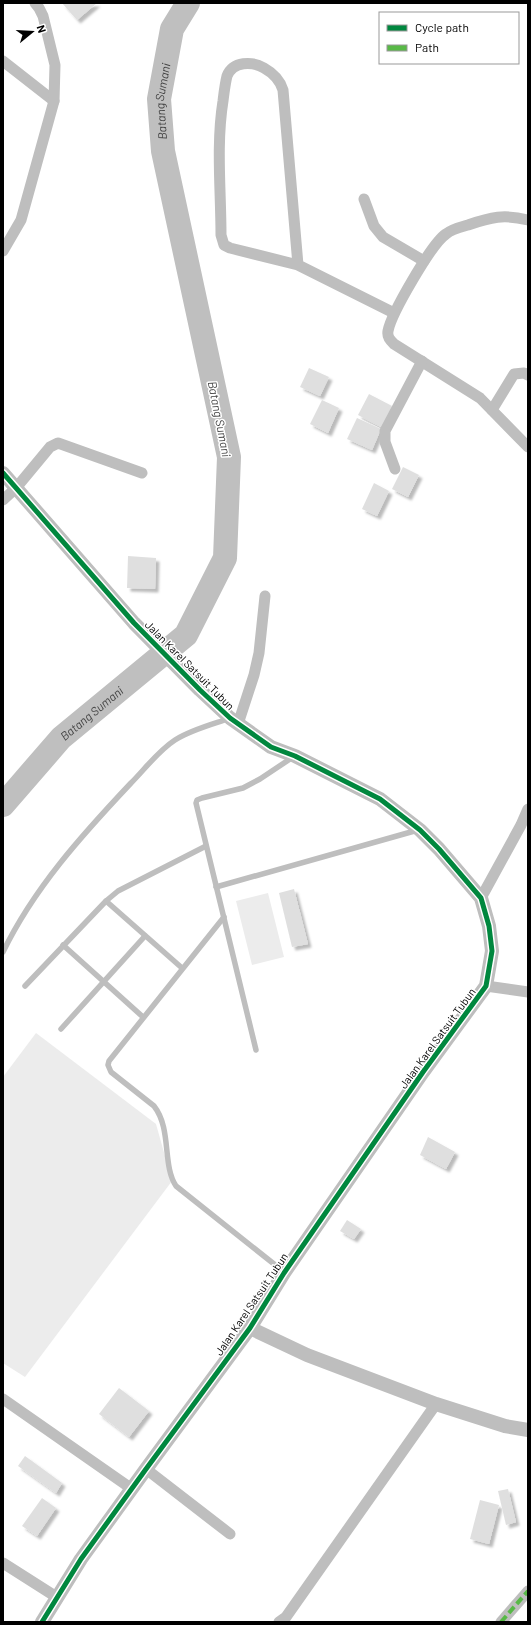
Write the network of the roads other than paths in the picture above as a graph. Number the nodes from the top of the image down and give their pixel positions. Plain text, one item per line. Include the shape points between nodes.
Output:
1 (35, 3) edge
2 (3, 61) edge
3 (54, 102) junction
4 (364, 199) dead end
5 (528, 220) edge
6 (3, 251) edge
7 (424, 261) junction
8 (298, 265) junction
9 (394, 313) junction
10 (422, 361) junction
11 (528, 376) edge
12 (492, 410) junction
13 (528, 447) edge
14 (395, 469) dead end
15 (3, 473) edge
16 (142, 473) dead end
17 (16, 488) junction
18 (3, 500) edge
19 (265, 596) dead end
20 (234, 721) junction
21 (295, 756) junction
22 (528, 809) edge
23 (420, 830) junction
24 (206, 846) junction
25 (216, 886) junction
26 (481, 898) junction
27 (106, 901) junction
28 (224, 917) junction
29 (145, 936) junction
30 (63, 945) junction
31 (3, 952) edge
32 (182, 968) junction
33 (103, 981) junction
34 (25, 986) dead end
35 (486, 986) junction
36 (528, 992) edge
37 (143, 1017) junction
38 (61, 1028) dead end
39 (256, 1050) dead end
40 (284, 1273) junction
41 (250, 1328) junction
42 (3, 1399) edge
43 (436, 1404) junction
44 (528, 1430) edge
45 (146, 1469) junction
46 (132, 1489) junction
47 (230, 1534) dead end
48 (3, 1563) edge
49 (528, 1591) edge
50 (58, 1598) junction
51 (285, 1620) edge
52 (42, 1622) edge
53 (501, 1622) edge

1 - 3 street via 43,16 55,65
2 - 3 street
3 - 6 street via 21,220
4 - 7 street via 378,232
5 - 7 street via 491,217 454,230 444,235
7 - 9 street
8 - 8 street via 283,90 277,78 265,68 241,64 227,76 221,115 222,240 230,248
8 - 9 street
9 - 10 street via 388,331 390,340
10 - 12 street via 480,398
10 - 14 street via 385,431 385,442
11 - 12 street via 524,373 514,374
12 - 13 street
15 - 17 street, Jalan Karel Satsuit Tubun
16 - 17 street via 58,443 50,447
17 - 18 street
17 - 20 street, Jalan Karel Satsuit Tubun via 134,623
19 - 20 street via 254,675
20 - 21 street, Jalan Karel Satsuit Tubun via 271,747
20 - 31 lane via 201,728 178,738 156,757 68,854 37,894
21 - 23 street, Jalan Karel Satsuit Tubun via 380,799
21 - 24 lane via 247,786 197,800 196,806
22 - 26 street
23 - 25 lane
23 - 26 street, Jalan Karel Satsuit Tubun
24 - 25 lane
24 - 27 lane via 124,887
25 - 28 lane
26 - 35 street, Jalan Karel Satsuit Tubun via 489,926 492,951
27 - 29 lane
27 - 30 lane
28 - 32 lane
28 - 39 lane
29 - 32 lane
29 - 33 lane
30 - 33 lane
30 - 34 lane
32 - 37 lane
33 - 37 lane
33 - 38 lane
35 - 36 street
35 - 40 street, Jalan Karel Satsuit Tubun via 423,1072
37 - 40 lane via 109,1061 109,1069 156,1108 165,1131 172,1178 176,1186
40 - 41 street, Jalan Karel Satsuit Tubun
41 - 43 street via 307,1355
41 - 45 street, Jalan Karel Satsuit Tubun
42 - 46 street
43 - 44 street via 505,1426
43 - 51 street
45 - 46 street, Jalan Karel Satsuit Tubun
45 - 47 street
46 - 50 street, Jalan Karel Satsuit Tubun via 81,1559
48 - 50 street
49 - 53 street
50 - 52 street, Jalan Karel Satsuit Tubun

